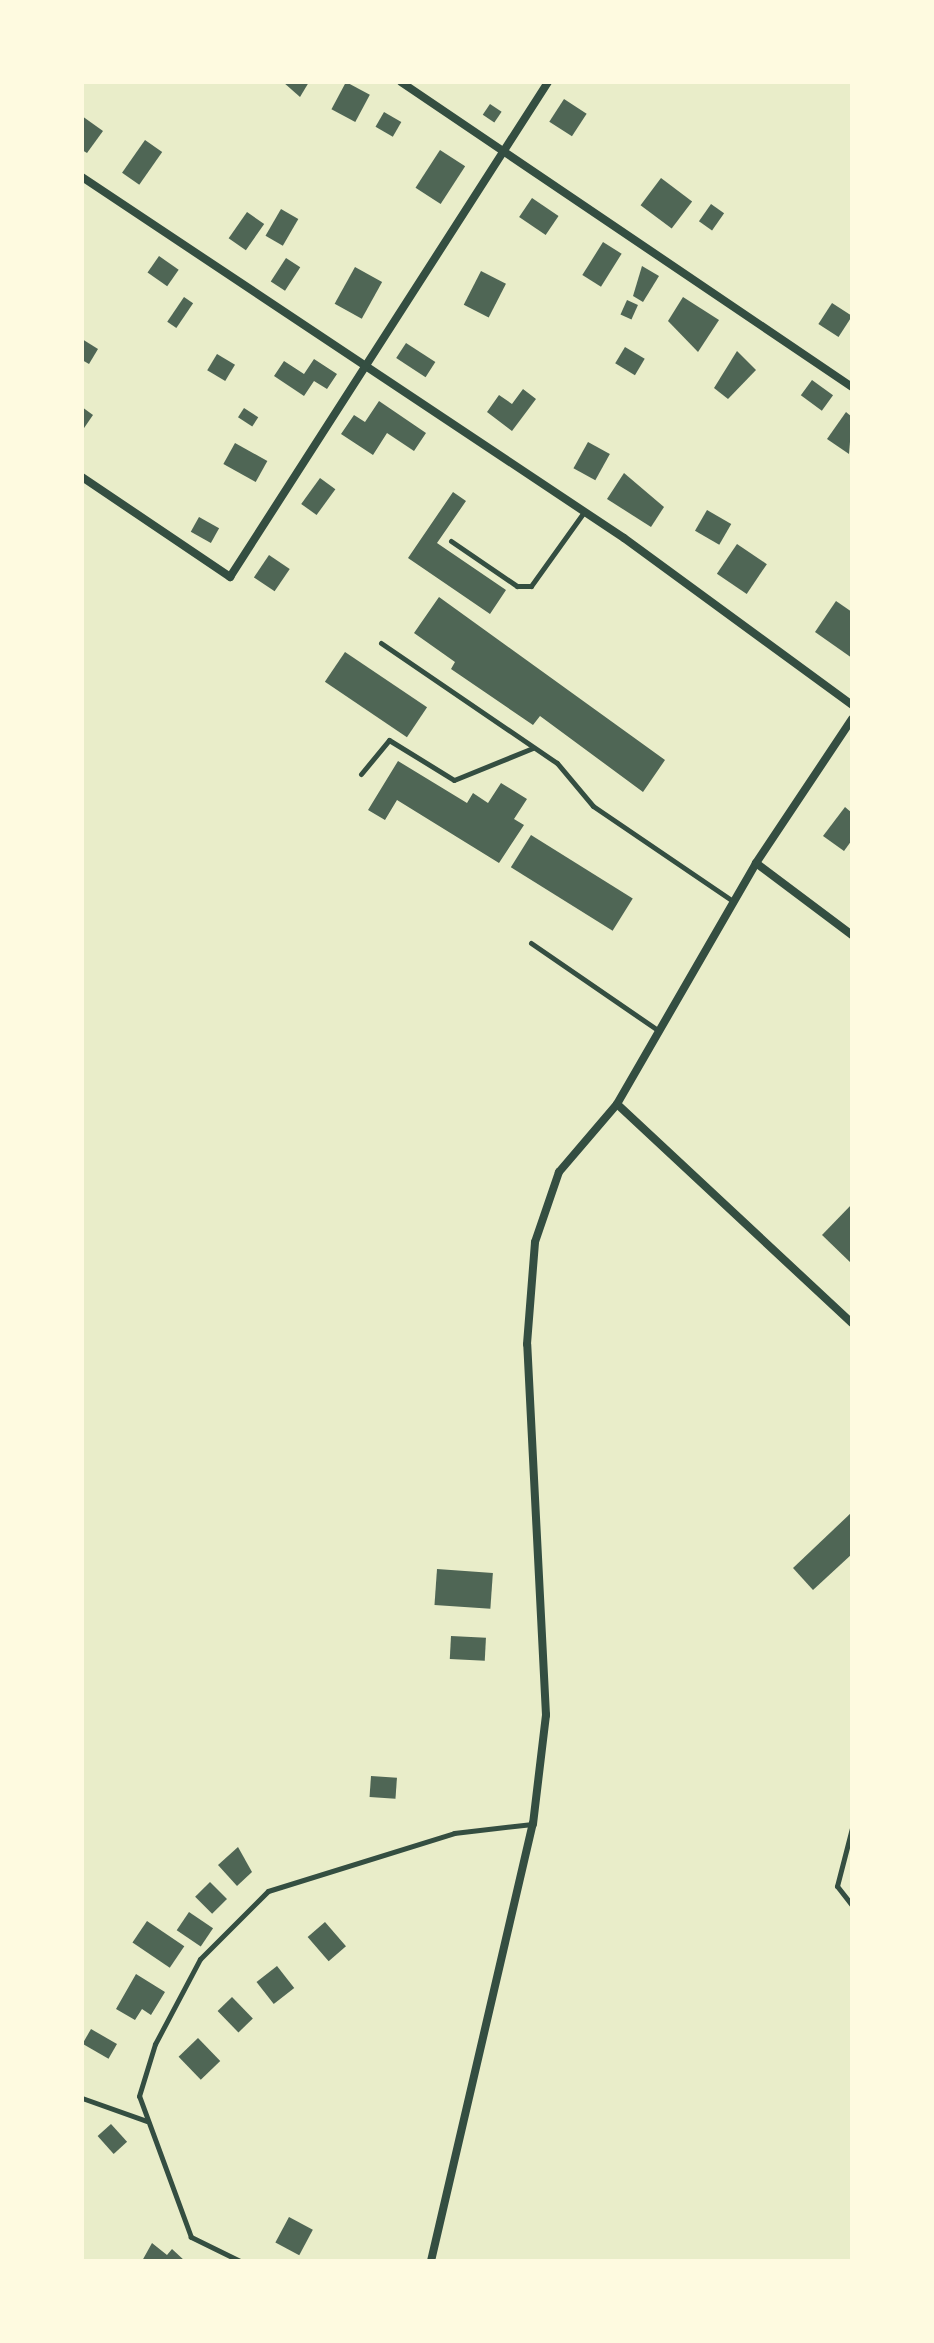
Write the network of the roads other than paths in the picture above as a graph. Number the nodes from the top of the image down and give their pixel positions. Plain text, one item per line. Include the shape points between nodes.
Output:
1 (401, 82) edge
2 (548, 82) edge
3 (501, 151) junction
4 (82, 177) edge
5 (361, 365) junction
6 (852, 387) edge
7 (82, 477) edge
8 (584, 512) junction
9 (451, 541) dead end
10 (381, 643) dead end
11 (852, 705) edge
12 (852, 719) edge
13 (534, 747) junction
14 (361, 774) dead end
15 (756, 863) junction
16 (734, 902) junction
17 (852, 935) edge
18 (531, 943) dead end
19 (659, 1031) junction
20 (617, 1104) junction
21 (852, 1323) edge
22 (533, 1824) junction
23 (852, 1828) edge
24 (852, 1905) edge
25 (82, 2098) edge
26 (148, 2121) junction
27 (240, 2261) edge
28 (431, 2261) edge

1 - 3 street
2 - 3 street
3 - 5 street
3 - 6 street
4 - 5 street
5 - 7 street via 230,577
5 - 8 street
8 - 9 lane via 531,586 517,586
8 - 11 street
10 - 13 lane
12 - 15 street
13 - 14 lane via 454,780 389,740
13 - 16 lane via 593,806
15 - 16 street
15 - 17 street
16 - 19 street
18 - 19 lane
19 - 20 street
20 - 21 street
20 - 22 street via 559,1172 535,1242 527,1344 546,1715
22 - 26 lane via 454,1833 268,1891 200,1959 155,2044 139,2096
22 - 28 street
23 - 24 lane via 837,1886
25 - 26 lane
26 - 27 lane via 191,2237

